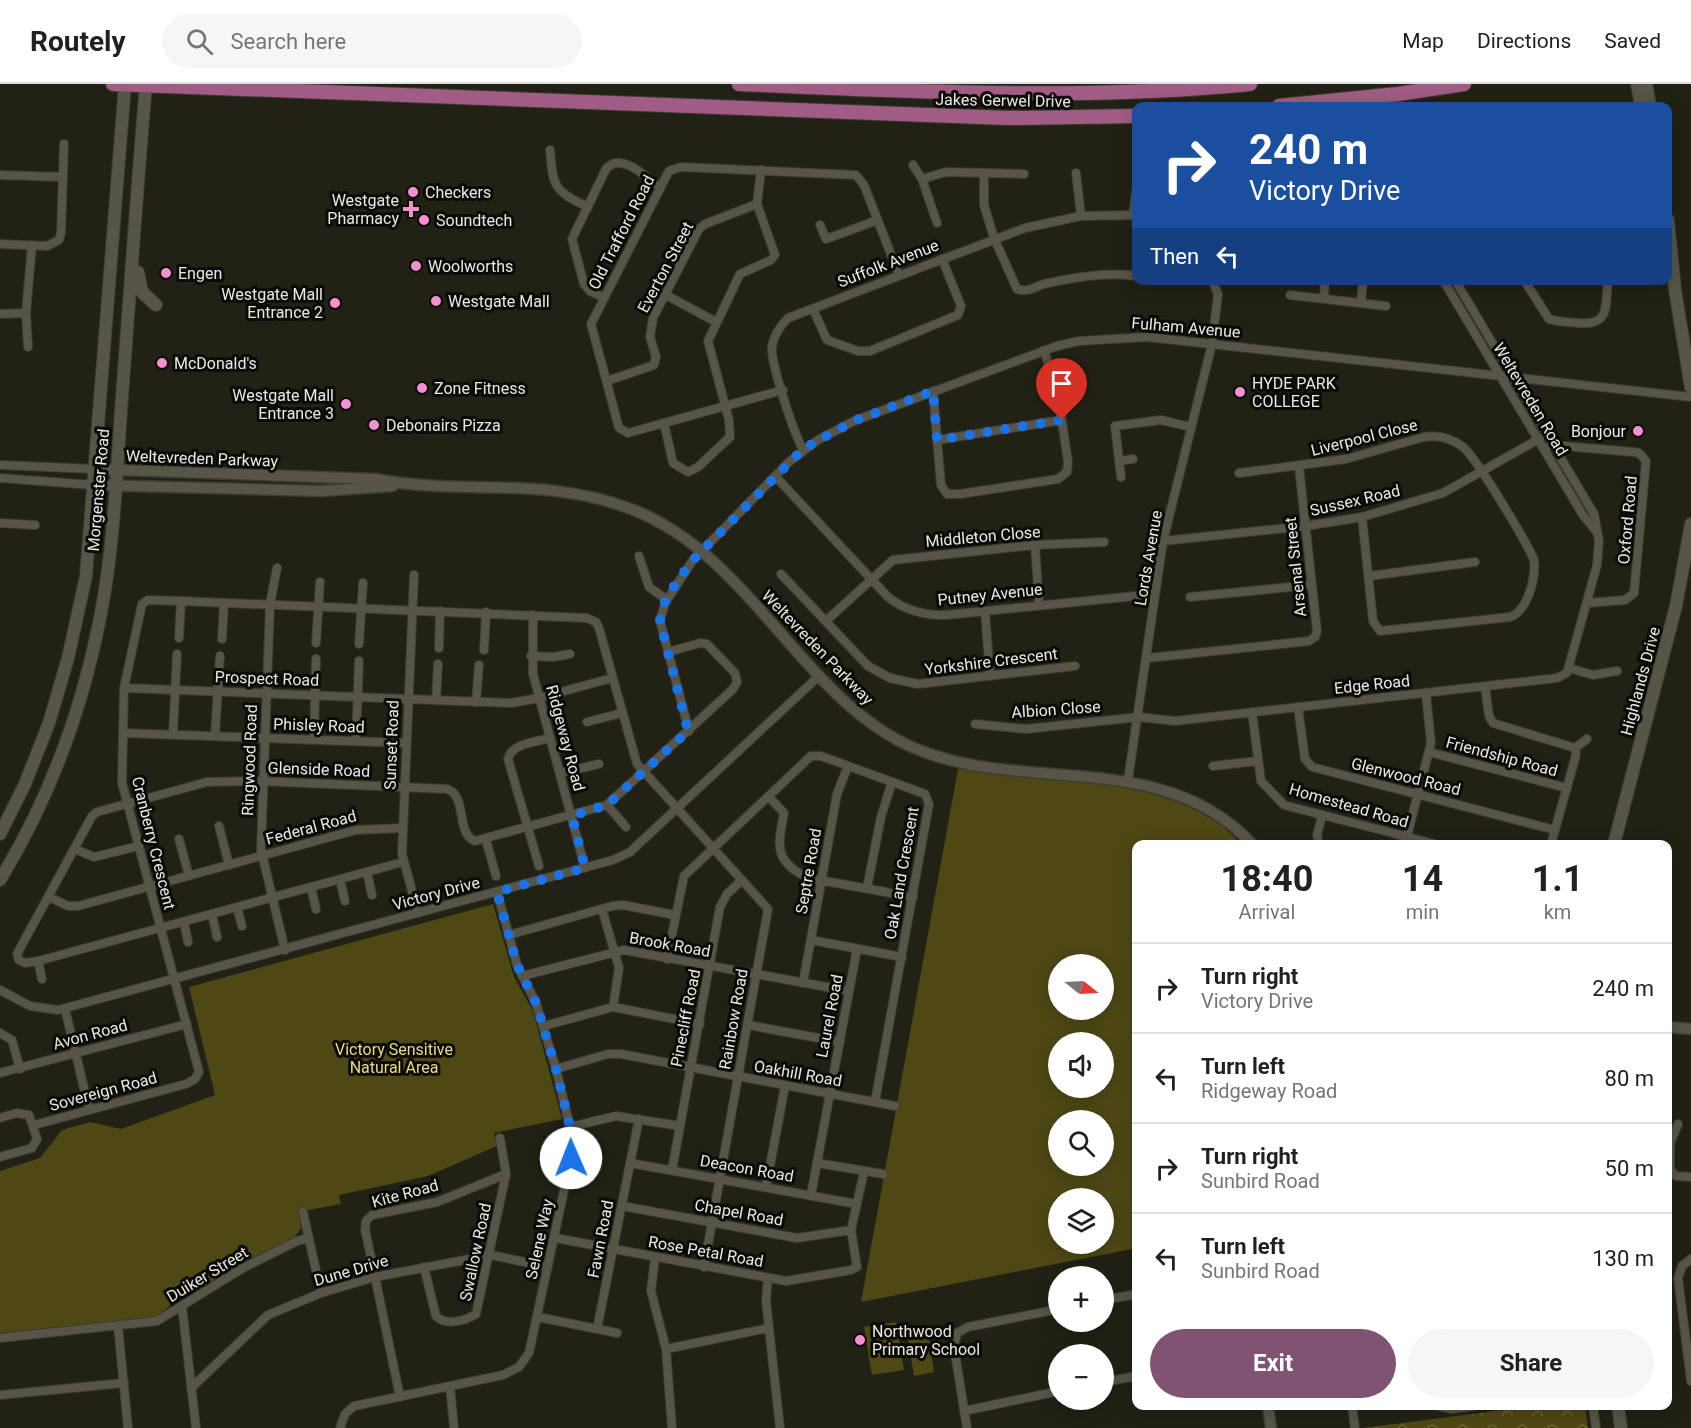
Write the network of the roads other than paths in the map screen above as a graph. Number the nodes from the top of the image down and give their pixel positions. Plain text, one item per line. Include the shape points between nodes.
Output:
1 (113, 84) edge
2 (125, 84) edge
3 (739, 84) edge
4 (1250, 84) edge
5 (1464, 84) edge
6 (1637, 84) edge
7 (1646, 84) edge
8 (146, 85) edge
9 (1319, 102) edge
10 (1640, 102) edge
11 (1649, 102) edge
12 (1132, 116) edge
13 (64, 144) dead end
14 (550, 150) dead end
15 (914, 165) dead end
16 (761, 170) junction
17 (984, 173) junction
18 (1076, 173) dead end
19 (1024, 174) dead end
20 (0, 175) edge
21 (63, 177) junction
22 (922, 179) junction
23 (660, 187) junction
24 (757, 204) junction
25 (588, 207) junction
26 (1132, 214) edge
27 (1081, 216) junction
28 (878, 220) junction
29 (937, 223) dead end
30 (820, 225) dead end
31 (994, 238) junction
32 (0, 244) edge
33 (32, 245) junction
34 (134, 256) junction
35 (942, 259) junction
36 (1672, 260) edge
37 (898, 275) junction
38 (1132, 276) edge
39 (1672, 282) edge
40 (1214, 285) edge
41 (1325, 285) edge
42 (1363, 285) edge
43 (1446, 285) edge
44 (1458, 285) edge
45 (1527, 285) edge
46 (1607, 285) edge
47 (1675, 290) junction
48 (666, 295) junction
49 (1290, 295) dead end
50 (604, 298) junction
51 (1324, 298) junction
52 (1361, 302) junction
53 (156, 306) dead end
54 (1386, 306) dead end
55 (813, 309) junction
56 (26, 313) junction
57 (0, 314) edge
58 (716, 322) junction
59 (1212, 344) junction
60 (28, 347) dead end
61 (1044, 350) junction
62 (1498, 376) junction
63 (1513, 378) junction
64 (606, 381) junction
65 (1691, 388) edge
66 (783, 390) junction
67 (933, 391) junction
68 (1691, 397) edge
69 (725, 406) junction
70 (1062, 420) junction
71 (664, 423) junction
72 (1191, 428) junction
73 (1546, 435) junction
74 (1537, 439) junction
75 (937, 440) junction
76 (1552, 445) junction
77 (803, 449) junction
78 (1544, 450) junction
79 (1132, 459) dead end
80 (1119, 460) junction
81 (0, 465) edge
82 (1299, 467) junction
83 (94, 469) junction
84 (117, 470) junction
85 (1481, 472) junction
86 (1239, 473) dead end
87 (776, 476) junction
88 (1121, 477) dead end
89 (0, 478) edge
90 (93, 485) junction
91 (116, 485) junction
92 (402, 485) junction
93 (1362, 517) junction
94 (0, 524) edge
95 (1691, 524) edge
96 (35, 525) dead end
97 (1306, 526) junction
98 (1597, 531) junction
99 (1164, 541) junction
100 (1104, 542) dead end
101 (1035, 545) junction
102 (703, 550) junction
103 (639, 556) dead end
104 (1475, 562) dead end
105 (276, 568) dead end
106 (781, 574) dead end
107 (414, 575) dead end
108 (1369, 576) junction
109 (872, 580) junction
110 (320, 582) dead end
111 (363, 583) dead end
112 (1311, 585) junction
113 (1155, 594) junction
114 (1190, 597) dead end
115 (667, 600) junction
116 (181, 601) junction
117 (224, 603) junction
118 (1587, 603) junction
119 (270, 604) junction
120 (1039, 604) junction
121 (319, 607) junction
122 (362, 609) junction
123 (412, 611) junction
124 (440, 611) junction
125 (985, 611) junction
126 (486, 612) junction
127 (533, 615) junction
128 (827, 620) junction
129 (179, 638) dead end
130 (222, 639) dead end
131 (316, 643) dead end
132 (359, 644) dead end
133 (439, 648) dead end
134 (484, 650) dead end
135 (668, 652) junction
136 (177, 654) dead end
137 (570, 654) dead end
138 (220, 656) dead end
139 (531, 656) junction
140 (1148, 658) junction
141 (316, 659) dead end
142 (359, 661) dead end
143 (438, 664) dead end
144 (479, 665) dead end
145 (1075, 666) dead end
146 (1569, 668) junction
147 (1617, 670) dead end
148 (820, 675) junction
149 (990, 675) junction
150 (612, 678) junction
151 (1485, 687) junction
152 (124, 688) junction
153 (175, 689) junction
154 (217, 691) junction
155 (267, 694) junction
156 (1426, 694) junction
157 (315, 695) junction
158 (358, 697) junction
159 (539, 698) junction
160 (408, 699) junction
161 (436, 700) junction
162 (476, 702) junction
163 (1298, 707) junction
164 (1252, 712) junction
165 (622, 713) junction
166 (1139, 717) junction
167 (587, 722) dead end
168 (975, 724) dead end
169 (688, 731) junction
170 (123, 733) junction
171 (172, 734) junction
172 (215, 735) junction
173 (265, 737) junction
174 (550, 738) junction
175 (1587, 739) dead end
176 (314, 740) junction
177 (356, 741) junction
178 (406, 743) junction
179 (1575, 748) junction
180 (1429, 752) junction
181 (1258, 761) junction
182 (599, 764) dead end
183 (848, 766) junction
184 (1213, 766) dead end
185 (560, 773) junction
186 (643, 773) junction
187 (1128, 780) junction
188 (263, 782) junction
189 (892, 782) junction
190 (405, 787) junction
191 (1567, 788) junction
192 (1418, 795) junction
193 (769, 797) junction
194 (127, 804) junction
195 (607, 805) junction
196 (676, 809) junction
197 (572, 816) junction
198 (1322, 816) junction
199 (219, 826) dead end
200 (626, 827) dead end
201 (403, 828) junction
202 (527, 828) junction
203 (1555, 830) junction
204 (0, 834) edge
205 (179, 839) dead end
206 (486, 840) junction
207 (1248, 840) edge
208 (1318, 840) edge
209 (1403, 840) edge
210 (1406, 840) edge
211 (1552, 840) edge
212 (1615, 840) edge
213 (139, 846) junction
214 (714, 848) junction
215 (75, 849) junction
216 (261, 857) junction
217 (404, 862) junction
218 (229, 865) junction
219 (539, 866) dead end
220 (585, 868) junction
221 (366, 872) junction
222 (189, 876) junction
223 (496, 876) dead end
224 (0, 880) edge
225 (339, 880) junction
226 (742, 880) junction
227 (821, 880) junction
228 (149, 887) junction
229 (311, 887) junction
230 (867, 888) junction
231 (497, 892) junction
232 (372, 895) dead end
233 (49, 897) junction
234 (913, 897) junction
235 (272, 898) junction
236 (345, 901) dead end
237 (237, 907) junction
238 (316, 909) dead end
239 (602, 909) junction
240 (418, 913) junction
241 (212, 914) junction
242 (675, 915) junction
243 (184, 922) junction
244 (242, 926) dead end
245 (160, 928) junction
246 (508, 934) junction
247 (217, 937) dead end
248 (811, 940) junction
249 (188, 942) dead end
250 (857, 949) junction
251 (285, 950) junction
252 (614, 951) junction
253 (902, 957) junction
254 (667, 959) junction
255 (38, 961) junction
256 (710, 966) junction
257 (757, 974) junction
258 (522, 976) junction
259 (42, 979) dead end
260 (175, 979) junction
261 (803, 983) junction
262 (0, 990) edge
263 (849, 991) junction
264 (613, 1007) junction
265 (64, 1009) junction
266 (187, 1024) junction
267 (700, 1024) junction
268 (748, 1025) junction
269 (544, 1026) junction
270 (1672, 1028) edge
271 (1691, 1029) edge
272 (0, 1033) edge
273 (840, 1042) junction
274 (75, 1053) junction
275 (691, 1068) junction
276 (20, 1069) junction
277 (556, 1069) junction
278 (0, 1073) edge
279 (198, 1074) joint
280 (738, 1077) junction
281 (785, 1086) junction
282 (830, 1094) junction
283 (875, 1102) junction
284 (895, 1106) dead end
285 (89, 1109) junction
286 (0, 1118) edge
287 (639, 1119) junction
288 (1678, 1124) dead end
289 (34, 1125) junction
290 (680, 1126) junction
291 (570, 1127) junction
292 (500, 1138) dead end
293 (1672, 1139) edge
294 (0, 1157) edge
295 (630, 1162) junction
296 (817, 1163) junction
297 (672, 1170) junction
298 (864, 1172) junction
299 (1672, 1172) edge
300 (506, 1174) junction
301 (883, 1174) dead end
302 (1691, 1177) edge
303 (719, 1179) junction
304 (766, 1187) junction
305 (811, 1195) junction
306 (857, 1204) junction
307 (622, 1206) junction
308 (303, 1212) dead end
309 (711, 1222) junction
310 (851, 1230) junction
311 (309, 1238) junction
312 (555, 1238) junction
313 (613, 1250) junction
314 (490, 1255) junction
315 (655, 1258) junction
316 (1691, 1259) edge
317 (424, 1267) junction
318 (548, 1267) junction
319 (704, 1267) junction
320 (375, 1277) junction
321 (768, 1278) junction
322 (321, 1293) junction
323 (1132, 1295) edge
324 (1114, 1298) edge
325 (182, 1306) junction
326 (1048, 1311) edge
327 (538, 1317) junction
328 (118, 1326) junction
329 (770, 1328) junction
330 (597, 1329) junction
331 (617, 1333) dead end
332 (0, 1338) edge
333 (666, 1349) junction
334 (1132, 1377) edge
335 (1114, 1380) edge
336 (1691, 1381) edge
337 (124, 1383) junction
338 (450, 1386) junction
339 (191, 1388) junction
340 (1048, 1393) edge
341 (0, 1395) edge
342 (399, 1396) junction
343 (1268, 1410) edge
344 (1353, 1410) edge
345 (1594, 1410) edge
346 (1619, 1410) edge
347 (964, 1411) junction
348 (128, 1428) edge
349 (196, 1428) edge
350 (340, 1428) edge
351 (454, 1428) edge
352 (672, 1428) edge
353 (780, 1428) edge
354 (967, 1428) edge
355 (1270, 1428) edge
356 (1355, 1428) edge
357 (1596, 1428) edge
358 (1621, 1428) edge

1 - 2 main road, Jakes Gerwel Drive
2 - 8 main road, Jakes Gerwel Drive
2 - 83 main road, Morgenster Road
3 - 4 main road, Jakes Gerwel Drive via 1006,93
5 - 9 main road
6 - 10 main road
7 - 11 main road
8 - 12 main road, Jakes Gerwel Drive via 1008,118
8 - 34 main road, Morgenster Road
13 - 21 street
14 - 25 street via 556,189
15 - 22 street
16 - 23 street, Old Trafford Road via 674,168
16 - 24 street
16 - 28 street, Old Trafford Road via 856,175 863,181
17 - 19 street
17 - 22 street via 946,172
17 - 31 street via 984,205
18 - 27 street
20 - 21 street
21 - 33 street via 61,236 50,245
22 - 29 street
23 - 25 street via 616,161 606,169
23 - 50 street, Old Trafford Road
24 - 48 street, Everton Street via 702,226
24 - 58 street via 775,255 740,274
25 - 50 street via 574,234 573,245 584,284
26 - 27 street, Suffolk Avenue
27 - 31 street, Suffolk Avenue
28 - 30 street via 826,239
28 - 37 street, Old Trafford Road
31 - 35 street, Suffolk Avenue
31 - 38 street via 1020,291 1083,276
32 - 33 street
33 - 56 street
34 - 53 main road via 142,292
34 - 84 main road, Morgenster Road
35 - 37 street, Suffolk Avenue
35 - 55 street via 961,306 958,315 870,351 826,340
36 - 47 main road
37 - 55 street, Suffolk Avenue
39 - 47 main road
40 - 59 street via 1218,294
41 - 51 street
42 - 52 street
43 - 62 street, Weltevreden Road
44 - 63 street, Weltevreden Road
45 - 46 street via 1549,319 1590,324 1604,315
47 - 65 main road
48 - 58 street
48 - 64 street, Everton Street via 650,326 654,364
49 - 51 street
50 - 64 street, Old Trafford Road via 591,326
51 - 52 street
52 - 54 street
55 - 66 street, Suffolk Avenue via 788,318 773,344 772,354
56 - 57 street
56 - 60 street
58 - 69 street via 708,346
59 - 61 street, Fulham Avenue via 1122,337
59 - 62 street, Fulham Avenue
59 - 72 street, Lords Avenue
61 - 67 street, Fulham Avenue
61 - 70 street
62 - 63 street, Fulham Avenue
62 - 74 street, Weltevreden Road
63 - 68 street, Fulham Avenue
63 - 73 street, Weltevreden Road
64 - 71 street, Old Trafford Road via 623,432
66 - 69 street, Old Trafford Road
66 - 77 street, Suffolk Avenue via 794,434
67 - 75 street
67 - 77 street, Fulham Avenue via 854,421
69 - 71 street, Old Trafford Road
69 - 71 street via 729,439 691,472 673,463
70 - 75 street
70 - 75 street via 1068,468 1062,477 1046,481 949,495 941,484
72 - 80 street via 1161,420 1115,426
72 - 99 street, Lords Avenue
73 - 74 street, Sussex Road
73 - 76 street, Weltevreden Road
74 - 78 street, Weltevreden Road
74 - 85 street, Sussex Road
76 - 78 street
76 - 98 street, Weltevreden Road via 1590,507
76 - 118 street, Oxford Road via 1639,453 1647,461 1634,593 1625,600
77 - 87 street, Fulham Avenue
78 - 98 street, Weltevreden Road
79 - 80 street
80 - 88 street
81 - 83 street, Weltevreden Parkway
82 - 85 street, Liverpool Close via 1437,436 1463,447
82 - 86 street, Liverpool Close
82 - 97 street, Arsenal Street
83 - 84 street, Weltevreden Parkway
83 - 90 main road, Morgenster Road
84 - 91 main road, Morgenster Road
84 - 92 street, Weltevreden Parkway via 375,479
85 - 93 street, Sussex Road via 1443,493
85 - 108 street, Liverpool Close via 1534,560 1534,572 1519,612 1510,617 1380,631 1373,621
87 - 102 street, Fulham Avenue
87 - 109 street, Putney Avenue
89 - 90 street, Weltevreden Parkway
90 - 91 street, Weltevreden Parkway
90 - 204 main road, Morgenster Road via 86,576 68,658 37,756
91 - 92 street, Weltevreden Parkway via 322,491
91 - 224 main road, Morgenster Road via 105,594 78,709 44,795
92 - 102 street, Weltevreden Parkway via 530,487 586,495 635,510
93 - 97 street, Sussex Road
93 - 108 street
94 - 96 street
95 - 212 main road, Highlands Drive via 1676,606
97 - 99 street, Sussex Road
97 - 112 street, Arsenal Street
98 - 118 street, Weltevreden Road via 1599,552
99 - 113 street, Lords Avenue
100 - 101 street, Middleton Close
101 - 109 street, Middleton Close via 893,560
101 - 120 street
102 - 115 street, Fulham Avenue
102 - 148 street, Weltevreden Parkway
103 - 115 street via 648,587
104 - 108 street
105 - 119 street, Ringwood Road
106 - 128 street, Yorkshire Crescent
107 - 123 street, Sunset Road
109 - 125 street, Putney Avenue via 892,601 924,614
109 - 128 street
110 - 121 street
111 - 122 street
112 - 114 street
112 - 140 street, Arsenal Street via 1317,631 1311,640
113 - 120 street, Putney Avenue
113 - 140 street, Lords Avenue
115 - 135 street via 660,621
116 - 117 street, Cranberry Crescent
116 - 129 street
116 - 152 street, Cranberry Crescent via 148,600 141,605
117 - 119 street, Cranberry Crescent
117 - 130 street
118 - 146 street, Weltevreden Road
119 - 121 street, Cranberry Crescent
119 - 155 street, Ringwood Road
120 - 125 street, Putney Avenue
121 - 122 street, Cranberry Crescent
121 - 131 street
122 - 123 street, Cranberry Crescent
122 - 132 street
123 - 124 street, Cranberry Crescent
123 - 160 street, Sunset Road
124 - 126 street, Cranberry Crescent
124 - 133 street
125 - 149 street
126 - 127 street, Cranberry Crescent
126 - 134 street
127 - 139 street, Ridgeway Road
127 - 150 street, Cranberry Crescent via 594,620
128 - 149 street, Yorkshire Crescent via 868,666 902,683
135 - 169 street
135 - 169 street via 707,644 735,674 737,682 733,689
136 - 153 street
137 - 139 street
138 - 154 street
139 - 159 street, Ridgeway Road
140 - 166 street, Lords Avenue
141 - 157 street
142 - 158 street
143 - 161 street
144 - 162 street
145 - 149 street, Yorkshire Crescent
146 - 147 street via 1599,676
146 - 151 street, Edge Road via 1557,678
148 - 187 street, Weltevreden Parkway via 872,723 931,754 976,765
148 - 196 street, Victory Drive
150 - 159 street, Prospect Road
150 - 165 street, Cranberry Crescent
151 - 156 street, Edge Road
151 - 179 street via 1493,723
152 - 153 street, Prospect Road
152 - 170 street, Cranberry Crescent
153 - 154 street, Prospect Road
153 - 171 street
154 - 155 street, Prospect Road
154 - 172 street
155 - 157 street, Prospect Road
155 - 173 street, Ringwood Road
156 - 163 street, Edge Road
156 - 180 street
157 - 158 street, Prospect Road
157 - 176 street
158 - 160 street, Prospect Road
158 - 177 street
159 - 162 street, Prospect Road via 511,703
159 - 174 street, Ridgeway Road
160 - 161 street, Prospect Road
160 - 178 street, Sunset Road
161 - 162 street, Prospect Road
163 - 164 street, Edge Road
163 - 192 street, Glenwood Road via 1305,759 1310,766
164 - 166 street, Edge Road via 1175,722
164 - 181 street, Homestead Road
165 - 167 street
165 - 186 street, Cranberry Crescent
166 - 168 street, Albion Close via 1036,729
166 - 187 street, Lords Avenue
169 - 186 street
170 - 171 street, Phisley Road
170 - 194 street, Cranberry Crescent via 122,783
171 - 172 street, Phisley Road
172 - 173 street, Phisley Road
173 - 176 street, Phisley Road
173 - 188 street, Ringwood Road
174 - 185 street, Ridgeway Road
174 - 202 street via 517,747 509,754
175 - 179 street
176 - 177 street, Phisley Road
177 - 178 street, Phisley Road
178 - 190 street, Sunset Road
179 - 191 street
180 - 191 street, Friendship Road
180 - 192 street
181 - 184 street
181 - 198 street, Homestead Road via 1261,781 1274,797 1284,805
182 - 185 street
183 - 189 street, Oak Land Crescent
183 - 193 street, Oak Land Crescent via 816,754
183 - 227 street, Septre Road via 837,794
185 - 197 street, Ridgeway Road
186 - 195 street
186 - 196 street, Cranberry Crescent
187 - 207 street, Weltevreden Parkway via 1203,806
188 - 190 street, Glenside Road
188 - 194 street, Glenside Road via 207,782
188 - 216 street, Ringwood Road
189 - 230 street
189 - 234 street, Oak Land Crescent via 928,798
190 - 201 street, Sunset Road
190 - 206 street, Glenside Road via 451,790 457,796 469,837
191 - 203 street
192 - 203 street, Glenwood Road
192 - 210 street
193 - 214 street, Oak Land Crescent
193 - 227 street via 784,813 780,855 800,874
194 - 213 street, Cranberry Crescent
194 - 215 street, Glenside Road via 92,816
195 - 197 street
195 - 200 street
196 - 214 street, Rainbow Road
196 - 220 street, Victory Drive via 623,856
197 - 202 street
197 - 220 street, Ridgeway Road
198 - 208 street
198 - 209 street, Homestead Road
199 - 218 street
201 - 216 street, Federal Road via 366,828
201 - 217 street, Sunset Road
202 - 206 street
202 - 219 street
203 - 211 street
205 - 222 street
206 - 223 street
213 - 215 street via 94,857
213 - 228 street, Cranberry Crescent
214 - 226 street, Rainbow Road
214 - 242 street, Oak Land Crescent via 684,876
215 - 233 street, Glenside Road
216 - 218 street, Federal Road
216 - 235 street, Ringwood Road
217 - 221 street
217 - 240 street, Sunset Road
218 - 222 street, Federal Road
220 - 231 street, Victory Drive
221 - 225 street
221 - 232 street
222 - 228 street, Federal Road
225 - 229 street
225 - 236 street
226 - 256 street, Pinecliff Road via 722,901
226 - 257 street, Rainbow Road via 768,909
227 - 230 street
227 - 248 street, Septre Road
228 - 233 street, Federal Road via 73,906
228 - 245 street, Cranberry Crescent
229 - 235 street
229 - 238 street
230 - 234 street
231 - 240 street, Victory Drive
231 - 246 street, Selene Way
233 - 255 street, Glenside Road via 16,954 25,963
234 - 253 street, Oak Land Crescent
235 - 237 street
235 - 251 street, Ringwood Road
237 - 241 street
237 - 244 street
239 - 242 street via 623,905
239 - 246 street
239 - 252 street
240 - 251 street, Victory Drive
241 - 243 street
241 - 247 street
242 - 254 street, Oak Land Crescent
243 - 245 street
243 - 249 street
245 - 255 street
245 - 260 street, Cranberry Crescent
246 - 258 street, Selene Way
248 - 250 street
248 - 261 street, Septre Road
250 - 253 street
250 - 263 street, Laurel Road
251 - 260 street, Victory Drive
252 - 254 street, Brook Road
252 - 258 street, Brook Road
252 - 264 street via 619,972
253 - 283 street, Oak Land Crescent
254 - 256 street, Brook Road
255 - 259 street
256 - 257 street, Brook Road
256 - 267 street, Pinecliff Road
257 - 261 street, Brook Road
257 - 268 street, Rainbow Road
258 - 269 street, Selene Way
260 - 265 street, Victory Drive
260 - 266 street, Cranberry Crescent
261 - 263 street, Brook Road
262 - 265 street, Victory Drive via 37,1009
263 - 273 street, Laurel Road
264 - 267 street
264 - 269 street
265 - 274 street
266 - 274 street, Avon Road
266 - 279 street, Cranberry Crescent
267 - 275 street, Pinecliff Road
268 - 273 street
268 - 280 street, Rainbow Road
269 - 277 street, Selene Way
270 - 271 street
272 - 276 street via 12,1040
273 - 282 street, Laurel Road
274 - 276 street, Avon Road
274 - 285 street
275 - 277 street, Oakhill Road via 613,1054
275 - 280 street, Oakhill Road
275 - 290 street, Pinecliff Road
276 - 278 street, Avon Road
277 - 291 street, Selene Way
279 - 285 street, Sovereign Road via 186,1084
280 - 281 street, Oakhill Road
280 - 303 street, Rainbow Road
281 - 282 street, Oakhill Road
281 - 304 street
282 - 283 street, Oakhill Road
282 - 296 street, Laurel Road
283 - 284 street, Oakhill Road
285 - 289 street, Sovereign Road
286 - 289 street via 24,1113
287 - 290 street
287 - 291 street via 610,1116
287 - 295 street, Fawn Road
288 - 293 street
289 - 294 street, Sovereign Road via 38,1139 34,1146
290 - 297 street, Pinecliff Road
291 - 312 street, Selene Way via 571,1158
292 - 300 street, Swallow Road
295 - 297 street, Deacon Road
295 - 307 street, Fawn Road
296 - 298 street
296 - 305 street, Laurel Road
297 - 303 street, Deacon Road
298 - 301 street
298 - 306 street
299 - 302 street
300 - 314 street, Swallow Road
300 - 320 street, Kite Road via 437,1202 372,1215 366,1221
303 - 304 street, Deacon Road
303 - 309 street, Rainbow Road
304 - 305 street, Deacon Road
305 - 306 street, Deacon Road
306 - 310 street
307 - 309 street, Chapel Road
307 - 313 street, Fawn Road
308 - 311 street
309 - 310 street, Chapel Road via 803,1238
309 - 319 street, Rainbow Road
310 - 321 street, Rose Petal Road via 857,1262 851,1270 797,1281
311 - 322 street
311 - 325 street, Duiker Street via 243,1268
312 - 313 street, Rose Petal Road
312 - 318 street, Selene Way
313 - 315 street, Rose Petal Road
313 - 330 street, Fawn Road
314 - 317 street, Dune Drive
314 - 317 street, Swallow Road via 476,1314 448,1322 436,1316
314 - 318 street, Dune Drive
315 - 319 street, Rose Petal Road
315 - 333 street via 651,1291
316 - 336 street via 1682,1266 1678,1278
317 - 320 street, Dune Drive
318 - 327 street, Selene Way
319 - 321 street, Rose Petal Road
320 - 322 street, Dune Drive
320 - 342 street
321 - 329 street
322 - 339 street, Dune Drive via 268,1315
323 - 324 street
325 - 328 street, Duiker Street via 157,1321
325 - 339 street
326 - 347 street via 968,1327 957,1333 954,1347
327 - 330 street
327 - 338 street, Selene Way via 529,1353 519,1367 503,1375
328 - 332 street, Duiker Street
328 - 337 street
329 - 333 street
329 - 353 street
330 - 331 street
333 - 352 street
334 - 335 street
337 - 341 street
337 - 348 street
338 - 342 street, Selene Way
338 - 351 street
339 - 349 street
340 - 347 street
342 - 350 street, Selene Way via 354,1406 345,1414
343 - 355 street
344 - 356 street
345 - 357 street
346 - 358 main road
347 - 354 street

